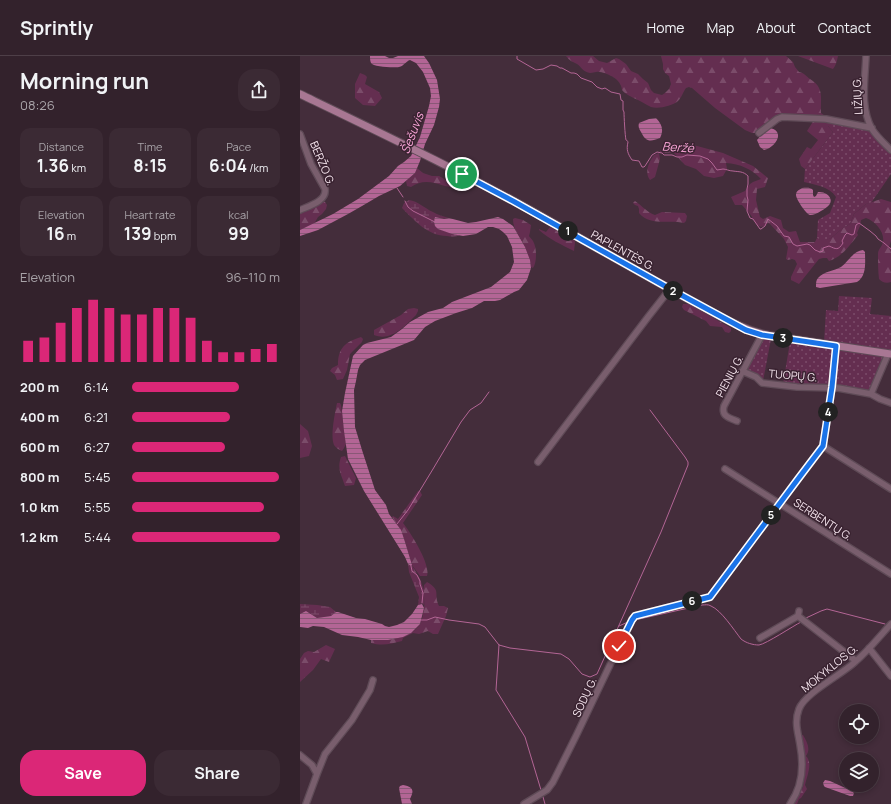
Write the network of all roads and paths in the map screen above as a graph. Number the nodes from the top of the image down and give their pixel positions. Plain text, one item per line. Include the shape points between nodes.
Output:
1 (866, 56) edge
2 (300, 94) edge
3 (872, 128) junction
4 (759, 133) dead end
5 (300, 134) edge
6 (891, 150) edge
7 (300, 210) edge
8 (670, 289) junction
9 (762, 335) junction
10 (836, 346) junction
11 (889, 354) edge
12 (742, 371) junction
13 (832, 387) junction
14 (871, 394) junction
15 (891, 403) edge
16 (737, 421) dead end
17 (823, 446) junction
18 (538, 462) dead end
19 (725, 468) dead end
20 (891, 489) edge
21 (780, 503) junction
22 (891, 574) edge
23 (891, 624) edge
24 (760, 638) dead end
25 (869, 648) junction
26 (856, 661) junction
27 (891, 676) edge
28 (373, 680) dead end
29 (300, 755) edge
30 (317, 774) junction
31 (306, 804) edge
32 (524, 804) edge
33 (790, 804) edge

1 - 3 street, LIŽIŲ G. via 865,105
2 - 8 main road, PAPLENTĖS G. via 513,201
3 - 4 street via 830,120 782,118
3 - 6 street, LIŽIŲ G.
5 - 7 street, BERŽO G. via 325,192 321,200
8 - 9 main road, PAPLENTĖS G. via 746,330
8 - 18 street
9 - 10 main road, PAPLENTĖS G.
9 - 12 street, PIENIŲ G.
10 - 11 main road, PAPLENTĖS G.
10 - 13 street, SODŲ G.
11 - 14 street
12 - 13 street, TUOPŲ G. via 756,377 762,383
12 - 16 street, PIENIŲ G. via 723,409 728,418
13 - 14 street, TUOPŲ G.
13 - 17 street, SODŲ G.
14 - 15 street, TUOPŲ G.
17 - 20 street
17 - 21 street, SODŲ G.
19 - 21 street, SERBENTŲ G.
21 - 22 street, SERBENTŲ G.
21 - 32 street, SODŲ G. via 710,597 633,618 553,782 547,790
23 - 25 street, MOKYKLOS G.
24 - 26 street via 798,614
25 - 26 street, MOKYKLOS G.
25 - 27 street
26 - 33 street, MOKYKLOS G. via 806,698 799,708 796,728 802,756 802,774 800,787
28 - 30 street via 352,720 325,754
29 - 30 street via 312,765
30 - 31 street

